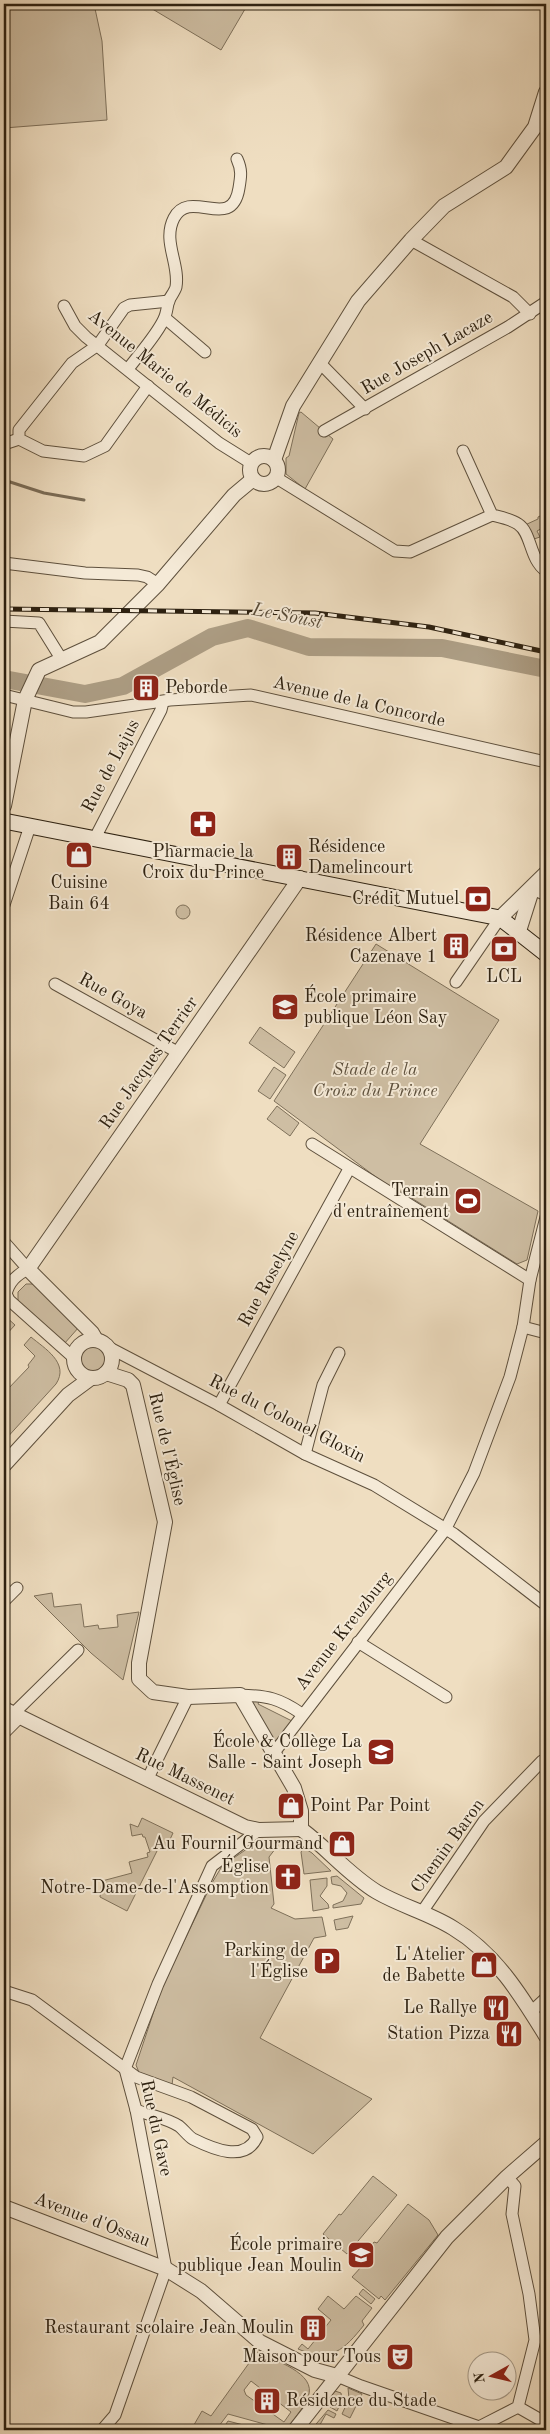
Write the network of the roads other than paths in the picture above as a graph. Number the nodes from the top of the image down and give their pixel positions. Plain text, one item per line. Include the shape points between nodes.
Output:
1 (546, 92) edge
2 (237, 158) dead end
3 (411, 240) junction
4 (169, 301) junction
5 (546, 302) edge
6 (64, 306) dead end
7 (530, 314) junction
8 (165, 318) junction
9 (98, 345) junction
10 (205, 352) dead end
11 (320, 362) junction
12 (128, 368) junction
13 (148, 386) junction
14 (365, 409) junction
15 (324, 431) dead end
16 (19, 439) junction
17 (4, 444) edge
18 (463, 451) dead end
19 (274, 460) junction
20 (251, 463) junction
21 (276, 477) junction
22 (253, 479) junction
23 (492, 515) junction
24 (4, 563) edge
25 (546, 571) edge
26 (158, 584) junction
27 (4, 622) edge
28 (62, 660) junction
29 (4, 695) edge
30 (26, 696) junction
31 (163, 702) junction
32 (546, 762) edge
33 (4, 806) edge
34 (4, 821) edge
35 (30, 826) junction
36 (94, 838) junction
37 (546, 873) edge
38 (300, 878) junction
39 (533, 889) junction
40 (546, 895) edge
41 (4, 905) edge
42 (500, 918) junction
43 (519, 931) junction
44 (546, 954) edge
45 (456, 982) dead end
46 (56, 984) dead end
47 (179, 1053) junction
48 (312, 1144) dead end
49 (349, 1169) junction
50 (546, 1217) edge
51 (4, 1242) edge
52 (28, 1269) junction
53 (530, 1280) junction
54 (5, 1290) edge
55 (522, 1327) junction
56 (546, 1333) edge
57 (102, 1344) junction
58 (340, 1353) dead end
59 (81, 1369) junction
60 (106, 1372) junction
61 (219, 1406) junction
62 (305, 1454) junction
63 (4, 1465) edge
64 (445, 1530) junction
65 (17, 1588) dead end
66 (4, 1601) edge
67 (545, 1601) edge
68 (358, 1642) junction
69 (78, 1650) dead end
70 (240, 1695) junction
71 (188, 1697) junction
72 (446, 1697) dead end
73 (12, 1714) edge
74 (302, 1714) junction
75 (4, 1733) edge
76 (273, 1754) junction
77 (546, 1760) edge
78 (148, 1778) junction
79 (301, 1829) junction
80 (259, 1830) junction
81 (422, 1912) junction
82 (4, 1991) edge
83 (546, 1998) edge
84 (532, 2012) junction
85 (546, 2036) edge
86 (125, 2069) junction
87 (136, 2110) junction
88 (546, 2144) edge
89 (508, 2177) junction
90 (4, 2207) edge
91 (166, 2269) junction
92 (337, 2376) junction
93 (518, 2407) junction
94 (546, 2423) edge
95 (480, 2429) edge
96 (102, 2430) edge
97 (295, 2430) edge

1 - 3 street via 535,127 506,167 444,206
2 - 4 street via 242,171 238,200 232,207 188,207 180,210 174,218 169,232 176,287
3 - 7 street via 513,297
3 - 11 street via 358,301
4 - 8 street
4 - 9 street via 124,308
5 - 7 street, Rue Joseph Lacaze
6 - 9 street, Avenue Marie de Médicis via 75,326
7 - 14 street, Rue Joseph Lacaze
8 - 10 street
8 - 12 street
9 - 12 street, Avenue Marie de Médicis
9 - 16 street via 72,363 54,384 19,430
11 - 14 street
11 - 19 street via 293,406
12 - 13 street, Avenue Marie de Médicis
13 - 16 street via 105,446 84,456 43,451
13 - 20 street, Avenue Marie de Médicis via 219,443
14 - 15 street, Rue Joseph Lacaze
16 - 17 street
18 - 23 street
19 - 20 street via 262,455
19 - 21 street via 278,468
20 - 22 street
21 - 22 street via 265,484
21 - 23 street via 395,551 410,552
22 - 26 street via 234,495
23 - 25 street via 522,528 535,561
24 - 26 street via 85,573 138,574
26 - 28 street via 100,642
27 - 28 street via 39,623
28 - 30 street via 39,670
29 - 30 street, Rue de Lajus
30 - 31 street, Rue de Lajus via 73,712
30 - 33 street
31 - 32 street, Avenue de la Concorde via 251,695
31 - 36 street, Rue de Lajus
34 - 35 main road
35 - 36 main road
35 - 41 street
36 - 38 main road
37 - 39 street
38 - 42 main road
38 - 47 street, Rue Jacques Terrier
39 - 40 street
39 - 42 street
39 - 43 street
42 - 43 main road
42 - 45 street
43 - 44 main road
46 - 47 street, Rue Goya
47 - 52 street, Rue Jacques Terrier
48 - 49 street
49 - 53 street
49 - 61 street, Rue Roselyne
50 - 53 street, Avenue Kreuzburg
51 - 52 street, Rue du Colonel Gloxin
52 - 54 street via 17,1274
52 - 57 street, Rue du Colonel Gloxin
53 - 55 street, Avenue Kreuzburg
54 - 59 street via 9,1300
55 - 56 street
55 - 64 street, Avenue Kreuzburg via 510,1377 474,1473
57 - 59 street via 83,1342 78,1347
57 - 60 street via 112,1360
57 - 61 street, Rue du Colonel Gloxin
58 - 62 street via 323,1385
59 - 60 street via 99,1377
59 - 63 street via 68,1395
60 - 71 street, Rue de l'Église via 133,1385 165,1522 139,1663 139,1679 153,1692
61 - 62 street, Rue du Colonel Gloxin
62 - 64 street, Rue du Colonel Gloxin via 374,1485
64 - 67 street, Rue du Colonel Gloxin
64 - 68 street, Avenue Kreuzburg
65 - 66 street
68 - 72 street
68 - 74 street, Avenue Kreuzburg
69 - 73 street
70 - 71 street
70 - 74 street via 266,1695
70 - 76 street
71 - 78 street
73 - 75 street
73 - 78 street, Rue Massenet
74 - 76 street, Avenue Kreuzburg
76 - 79 street via 294,1788 302,1811
77 - 81 street, Chemin Baron via 484,1821
78 - 80 street, Rue Massenet via 245,1827
79 - 80 street, Rue Massenet
79 - 81 street via 351,1874 379,1893
80 - 86 street, Rue du Gave via 212,1866 158,1984
81 - 84 street via 480,1946
82 - 86 street via 32,2000
83 - 84 street
84 - 85 street
86 - 87 street, Rue du Gave
86 - 87 street via 136,2077 191,2097 252,2129 257,2137 254,2145 245,2151 230,2152 192,2138 178,2126
87 - 91 street, Rue du Gave
88 - 89 street
89 - 92 street via 447,2238
89 - 93 street via 515,2186 512,2214 535,2340
90 - 91 street, Avenue d'Ossau
91 - 92 street, Avenue d'Ossau via 201,2291 260,2342 315,2370
91 - 96 street, Rue du Gave via 115,2415
92 - 95 street
92 - 97 street
93 - 94 street
93 - 95 street

